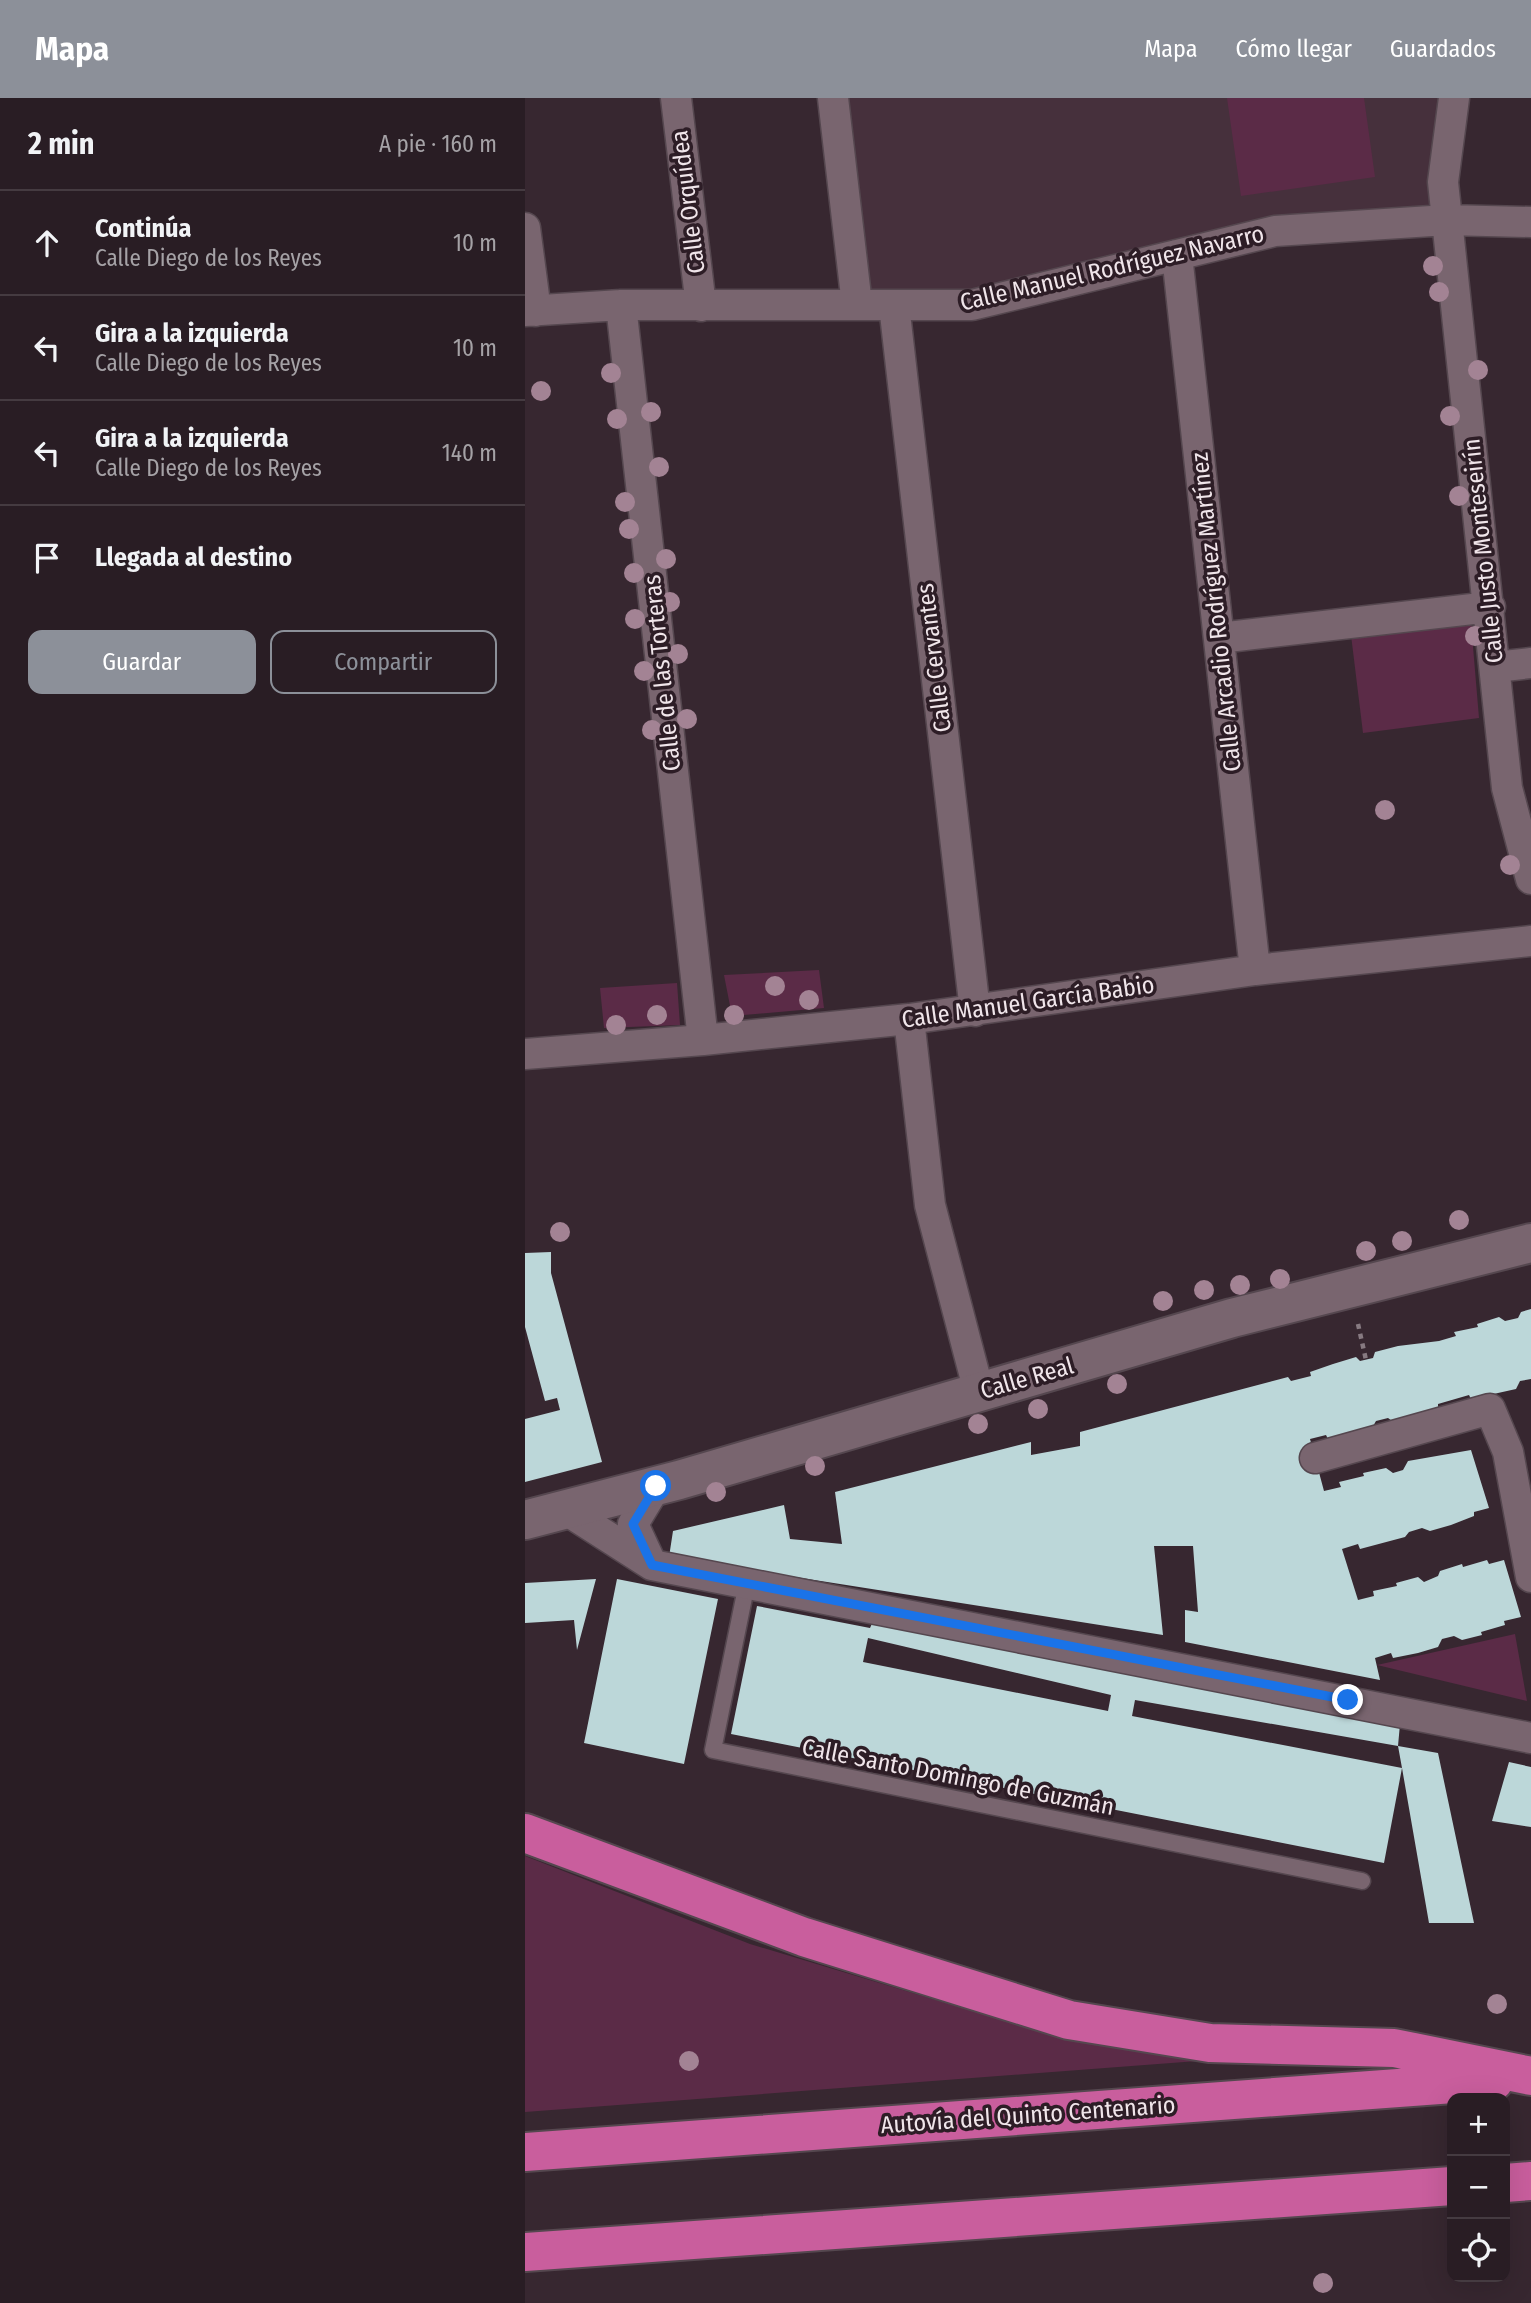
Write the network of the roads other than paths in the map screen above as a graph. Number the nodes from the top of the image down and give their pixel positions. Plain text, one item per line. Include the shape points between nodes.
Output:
1 (676, 98) edge
2 (833, 98) edge
3 (1454, 98) edge
4 (1447, 220) junction
5 (1531, 222) edge
6 (525, 228) edge
7 (1177, 255) junction
8 (621, 305) junction
9 (857, 305) junction
10 (894, 305) junction
11 (701, 306) junction
12 (531, 311) edge
13 (1490, 607) junction
14 (1219, 639) junction
15 (1531, 663) edge
16 (1495, 667) junction
17 (1531, 879) edge
18 (1531, 941) edge
19 (1255, 970) junction
20 (975, 1012) junction
21 (909, 1019) junction
22 (703, 1040) junction
23 (525, 1054) edge
24 (1531, 1243) edge
25 (979, 1392) junction
26 (1315, 1458) dead end
27 (656, 1486) junction
28 (566, 1510) junction
29 (525, 1520) edge
30 (652, 1565) junction
31 (1531, 1577) edge
32 (747, 1583) junction
33 (1531, 1738) edge
34 (525, 1833) edge
35 (1362, 1881) dead end
36 (1531, 2077) edge
37 (525, 2152) edge
38 (1531, 2181) edge
39 (1510, 2183) edge
40 (1447, 2186) edge
41 (525, 2252) edge

1 - 11 street, Calle Orquídea
2 - 9 street
3 - 4 street, Calle Justo Monteseirín via 1443,182
4 - 5 street, Calle Manuel Rodríguez Navarro
4 - 7 street, Calle Manuel Rodríguez Navarro via 1275,231
4 - 13 street, Calle Justo Monteseirín
6 - 12 street
7 - 10 street, Calle Manuel Rodríguez Navarro via 972,305
7 - 14 street, Calle Arcadio Rodríguez Martínez
8 - 11 street, Calle Manuel Rodríguez Navarro
8 - 12 street, Calle Manuel Rodríguez Navarro
8 - 22 street, Calle de las Torteras
9 - 10 street, Calle Manuel Rodríguez Navarro
9 - 11 street, Calle Manuel Rodríguez Navarro
10 - 20 street, Calle Cervantes
13 - 14 street
13 - 16 street, Calle Justo Monteseirín
14 - 19 street, Calle Arcadio Rodríguez Martínez
15 - 16 street
16 - 17 street, Calle Justo Monteseirín via 1507,788
18 - 19 street, Calle Manuel García Babio
19 - 20 street, Calle Manuel García Babio
20 - 21 street, Calle Manuel García Babio
21 - 22 street, Calle Manuel García Babio
21 - 25 street via 930,1205
22 - 23 street, Calle Manuel García Babio
24 - 25 main road, Calle Real via 1232,1318
25 - 27 main road, Calle Real
26 - 31 street via 1490,1409 1508,1452
27 - 28 main road, Calle Real
27 - 30 street via 633,1524
28 - 29 main road, Calle Real
28 - 30 street
30 - 32 street
32 - 33 street
32 - 35 lane, Calle Santo Domingo de Guzmán via 713,1750
34 - 36 highway via 804,1937 1069,2020 1210,2043 1394,2048
36 - 37 highway, Autovía del Quinto Centenario
38 - 39 highway
40 - 41 highway

